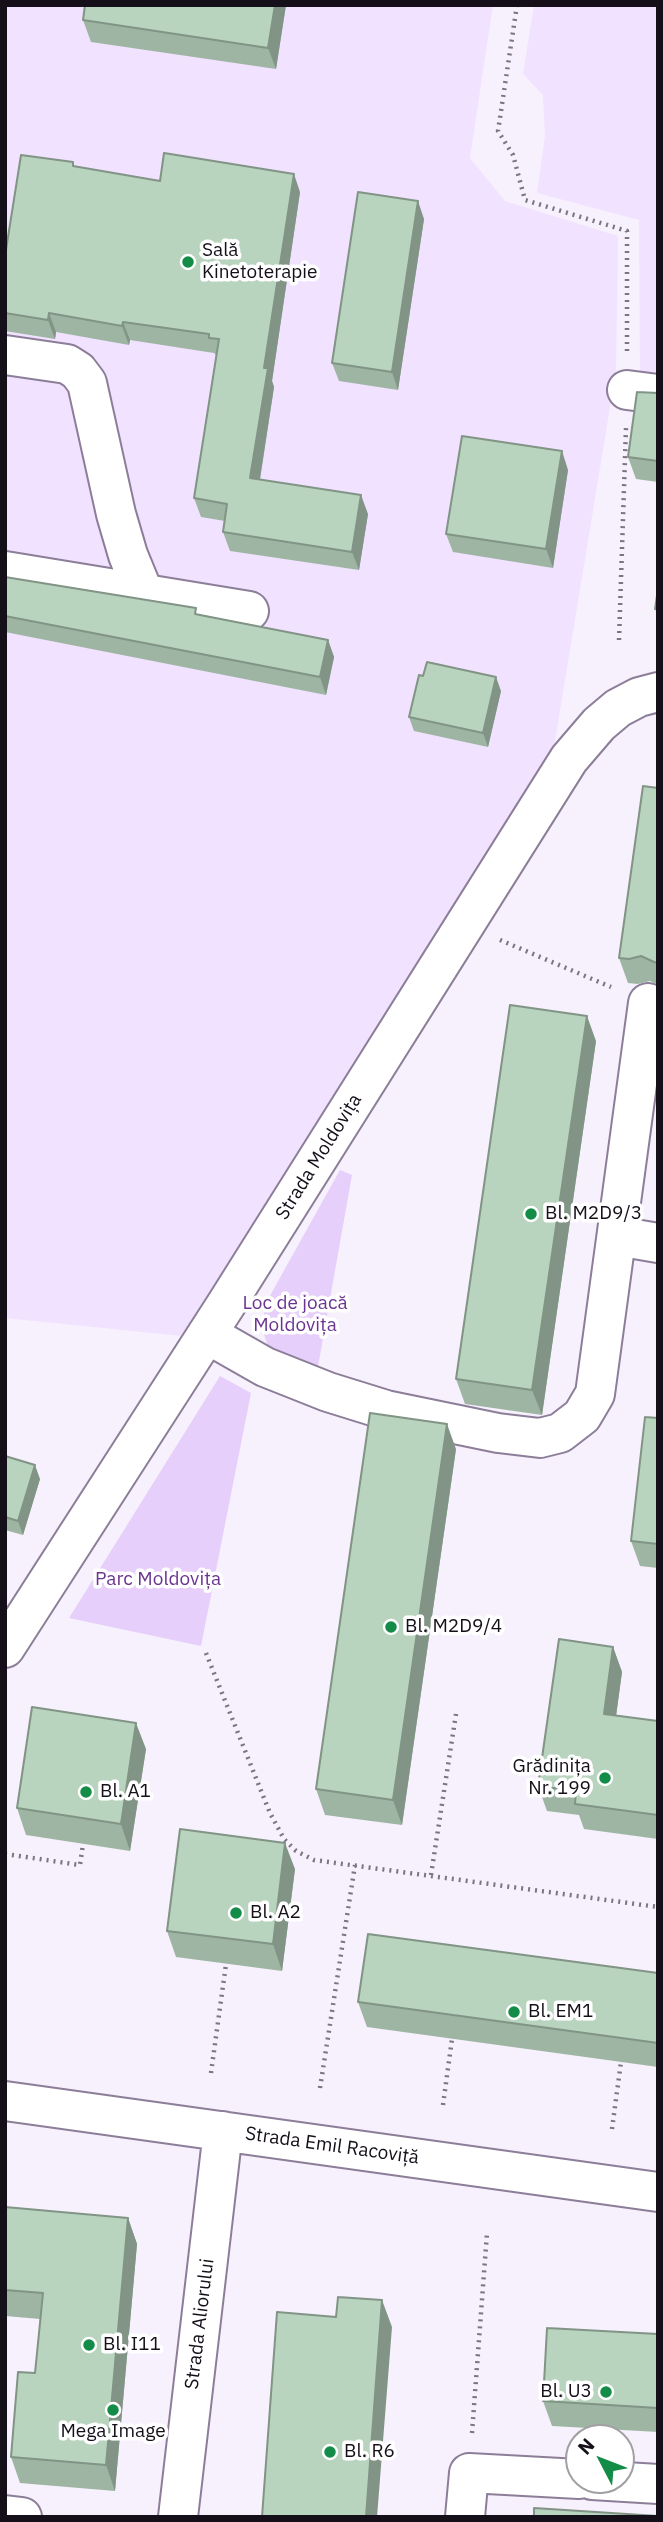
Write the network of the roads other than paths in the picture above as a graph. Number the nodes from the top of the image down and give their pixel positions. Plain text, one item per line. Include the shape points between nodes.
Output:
1 (5, 355) edge
2 (5, 570) edge
3 (144, 594) junction
4 (249, 611) dead end
5 (658, 692) edge
6 (648, 1003) road end
7 (617, 1236) junction
8 (658, 1243) edge
9 (207, 1334) junction
10 (5, 1648) edge
11 (5, 2101) edge
12 (223, 2131) junction
13 (658, 2192) edge
14 (565, 2478) edge
15 (635, 2483) edge
16 (658, 2484) edge
17 (5, 2515) edge
18 (22, 2517) edge
19 (178, 2517) edge
20 (466, 2517) edge

1 - 3 street via 67,364 87,383 116,514
2 - 3 street
3 - 4 street
5 - 9 street, Strada Moldovița via 618,708 569,760
6 - 7 street
7 - 8 street
7 - 9 street via 595,1394 582,1416 560,1433 540,1438 386,1410 265,1367
9 - 10 street, Strada Moldovița
11 - 12 street, Strada Emil Racoviță
12 - 13 street, Strada Emil Racoviță
12 - 19 street, Strada Aliorului
14 - 20 street via 469,2473
15 - 16 street
17 - 18 street

